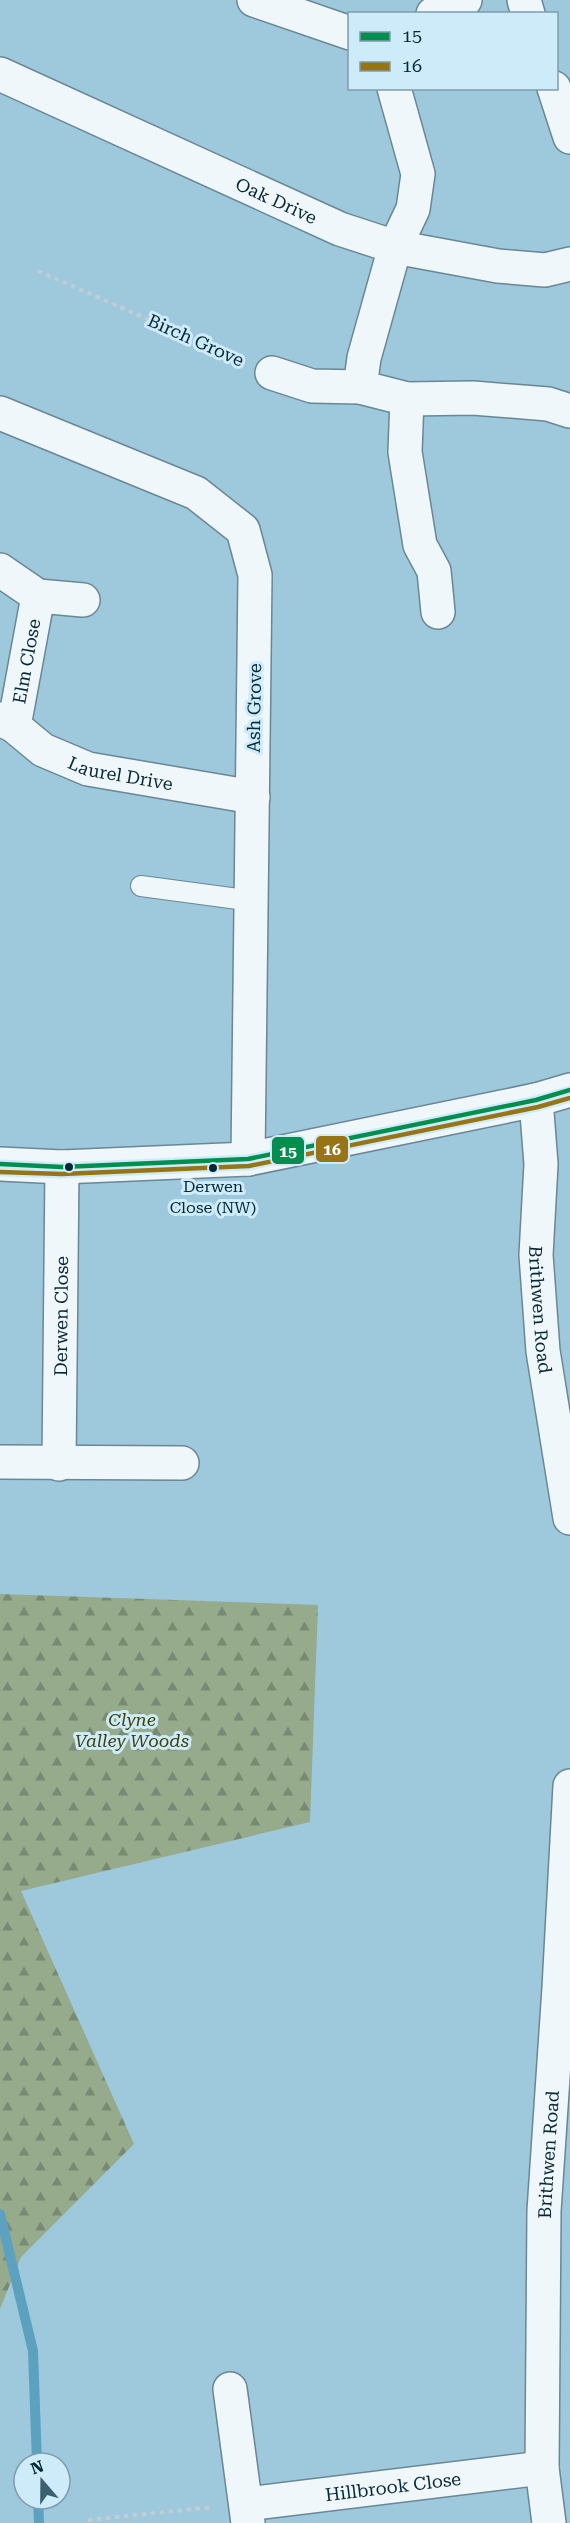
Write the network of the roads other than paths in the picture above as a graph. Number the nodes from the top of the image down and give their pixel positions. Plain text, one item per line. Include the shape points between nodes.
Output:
1 (254, 0) edge
2 (465, 0) edge
3 (438, 12) edge
4 (348, 32) edge
5 (0, 74) edge
6 (395, 90) edge
7 (555, 90) edge
8 (570, 137) edge
9 (395, 247) junction
10 (570, 264) edge
11 (272, 373) road end
12 (360, 387) junction
13 (406, 399) junction
14 (570, 411) edge
15 (0, 413) edge
16 (0, 570) edge
17 (38, 596) junction
18 (83, 600) dead end
19 (438, 612) dead end
20 (7, 722) edge
21 (253, 797) junction
22 (141, 886) dead end
23 (253, 901) junction
24 (570, 1090) edge
25 (536, 1100) junction
26 (248, 1159) junction
27 (0, 1164) edge
28 (62, 1167) junction
29 (0, 1462) edge
30 (182, 1463) dead end
31 (59, 1464) junction
32 (570, 1518) edge
33 (570, 1785) edge
34 (565, 1989) edge
35 (557, 2213) edge
36 (230, 2389) dead end
37 (542, 2468) junction
38 (247, 2513) edge
39 (549, 2523) edge

1 - 4 street
2 - 3 street
5 - 9 street, Oak Drive via 340,230
6 - 9 street via 418,174 412,209
7 - 8 street
9 - 10 street, Oak Drive via 498,266 545,270
9 - 12 street via 364,358
11 - 12 street via 312,386
12 - 13 street
13 - 14 street via 473,398 548,404
13 - 19 street via 405,452 420,545 434,571
15 - 21 street, Ash Grove via 196,493 243,530 255,575
16 - 17 street, Elm Close
17 - 18 street, Elm Close
17 - 20 street, Elm Close
20 - 21 street, Laurel Drive via 43,750 88,769
21 - 23 street, Ash Grove
22 - 23 lane
23 - 26 street, Ash Grove
24 - 25 street
25 - 26 street
25 - 32 street, Brithwen Road via 541,1164 536,1256 543,1351
26 - 28 street
27 - 28 street
28 - 31 street, Derwen Close
29 - 31 street
30 - 31 street
33 - 34 street, Brithwen Road
34 - 35 street, Brithwen Road
35 - 37 street, Brithwen Road
36 - 38 street
37 - 38 street, Hillbrook Close
37 - 39 street, Brithwen Road

